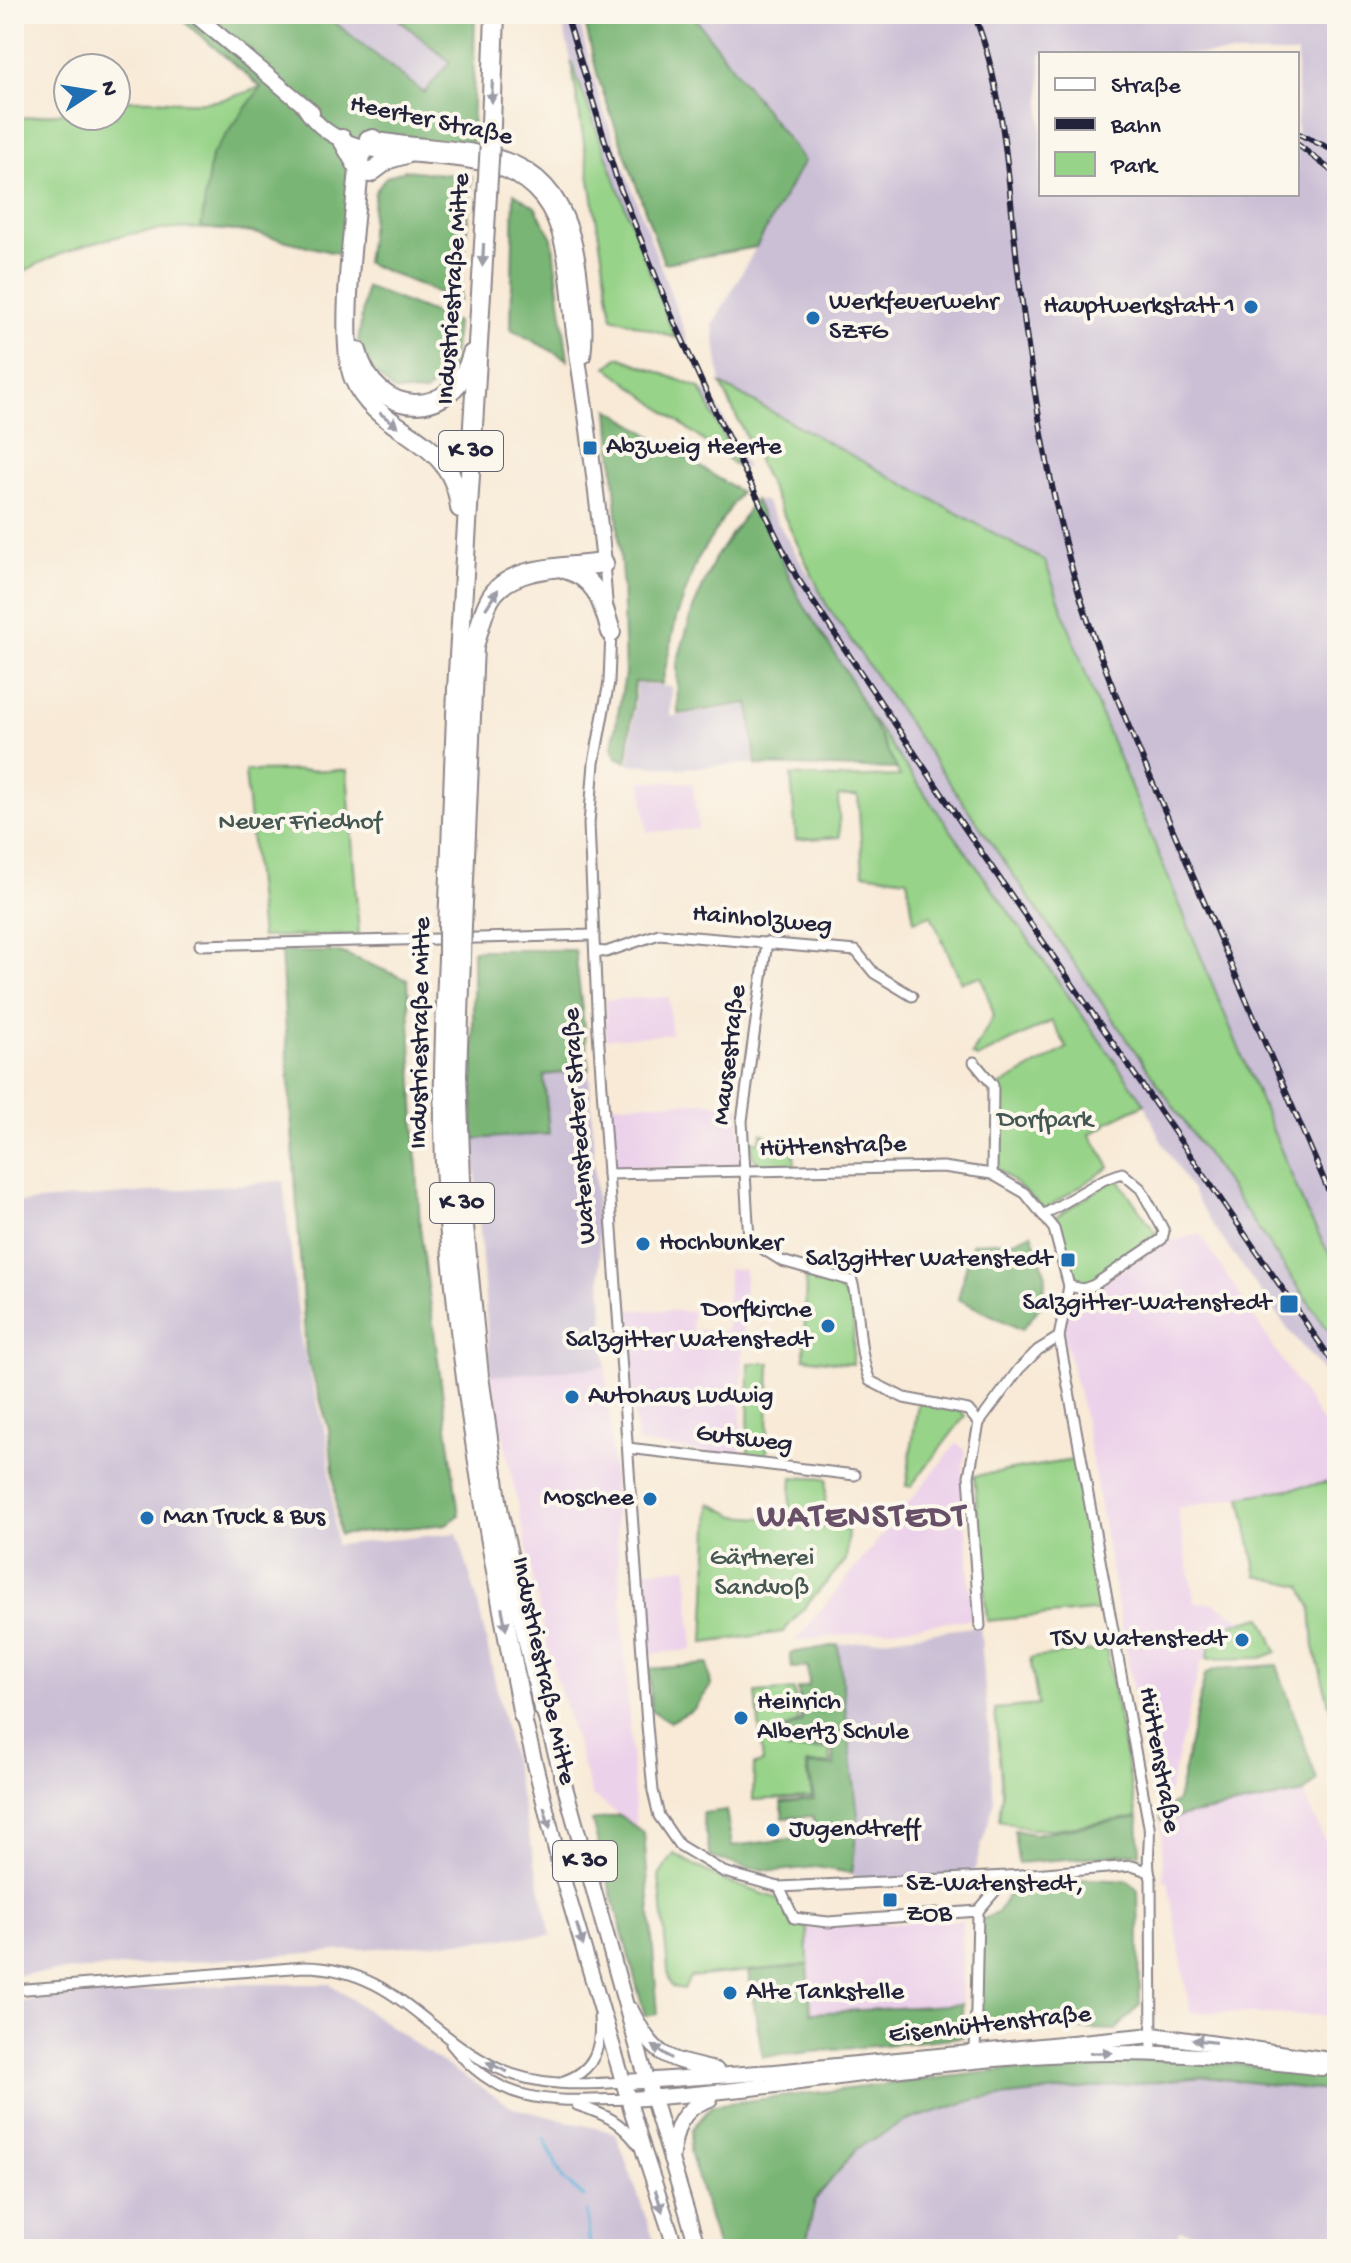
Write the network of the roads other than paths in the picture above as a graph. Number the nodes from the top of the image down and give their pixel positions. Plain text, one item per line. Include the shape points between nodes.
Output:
1 (194, 14) edge
2 (495, 14) edge
3 (305, 108) junction
4 (342, 139) junction
5 (371, 145) junction
6 (406, 154) junction
7 (365, 171) junction
8 (355, 267) junction
9 (479, 321) junction
10 (581, 368) junction
11 (585, 399) joint
12 (604, 563) junction
13 (562, 568) junction
14 (463, 574) junction
15 (611, 632) junction
16 (455, 926) junction
17 (594, 935) junction
18 (767, 942) junction
19 (200, 945) dead end
20 (595, 951) junction
21 (454, 958) junction
22 (912, 996) dead end
23 (974, 1062) dead end
24 (744, 1173) junction
25 (608, 1174) junction
26 (992, 1174) junction
27 (1043, 1215) junction
28 (1069, 1286) junction
29 (1059, 1337) junction
30 (979, 1423) junction
31 (628, 1448) junction
32 (855, 1475) dead end
33 (980, 1626) dead end
34 (543, 1708) joint
35 (523, 1715) joint
36 (1147, 1871) junction
37 (1008, 1876) junction
38 (779, 1887) junction
39 (978, 1911) junction
40 (14, 1990) edge
41 (597, 1991) junction
42 (622, 1991) junction
43 (443, 2035) junction
44 (1153, 2035) junction
45 (1152, 2053) junction
46 (975, 2056) junction
47 (1337, 2061) edge
48 (1337, 2070) edge
49 (732, 2074) junction
50 (648, 2081) junction
51 (625, 2082) junction
52 (557, 2083) junction
53 (732, 2091) junction
54 (652, 2098) junction
55 (630, 2099) junction
56 (571, 2102) junction
57 (644, 2152) junction
58 (671, 2160) junction
59 (676, 2249) edge
60 (698, 2249) edge

1 - 3 main road, Heerter Straße
2 -> 9 highway, Industriestraße Mitte / K 30, bridge
3 - 4 main road, Heerter Straße
3 - 5 main road, Heerter Straße
4 - 5 main road, Heerter Straße
4 - 7 highway
5 - 6 main road, Heerter Straße
5 - 7 highway
5 - 10 main road, Heerter Straße via 483,152 514,163 543,184 560,207 576,250 586,338
6 - 7 highway
6 - 10 main road, Heerter Straße via 494,167 540,195 560,233
7 - 8 highway
8 - 9 highway via 360,360 370,382 388,398 418,404 448,392 469,366
8 -> 14 highway via 348,339 353,377 376,410 431,450 454,477
9 - 14 highway, Industriestraße Mitte / K 30
10 - 11 main road, Heerter Straße
11 - 12 main road, Watenstedter Straße
12 - 13 highway
12 - 15 street, Watenstedter Straße
13 - 15 highway via 584,576 593,586
16 -> 13 highway, Industriestraße Mitte / K 30 via 474,646 491,596 516,576
14 - 16 highway, Industriestraße Mitte / K 30
15 - 17 street, Watenstedter Straße via 589,824
16 - 21 highway, Industriestraße Mitte / K 30, bridge
17 - 19 street
17 - 20 street, Watenstedter Straße
18 - 20 street, Hainholzweg via 659,934
18 - 22 street, Hainholzweg via 856,951 874,973
18 - 24 street, Mausestraße via 742,1121
20 - 25 street, Watenstedter Straße
21 - 34 highway, Industriestraße Mitte / K 30 via 462,1206 479,1376 499,1514
21 -> 35 highway, Industriestraße Mitte / K 30 via 443,1076 448,1210 465,1381
23 - 26 street via 993,1085
24 - 25 street, Hüttenstraße
24 - 26 street, Hüttenstraße via 943,1167
24 - 30 street, Mausestraße via 749,1240 782,1261 852,1281 870,1381 904,1398 968,1410
25 - 31 street, Watenstedter Straße
26 - 27 street, Hüttenstraße via 1025,1193
27 - 28 street, Hüttenstraße via 1054,1229
27 - 28 street via 1122,1173 1141,1189 1164,1231 1162,1239 1094,1285
28 - 29 street, Hüttenstraße
29 - 30 street via 1019,1369
29 - 36 street, Hüttenstraße via 1149,1826
30 - 33 street via 969,1476
31 - 32 street, Gutsweg
31 - 38 street, Watenstedter Straße via 659,1816 679,1845 724,1872
34 - 42 main road, Industriestraße Mitte / K 30
35 -> 41 main road, Industriestraße Mitte / K 30
36 - 37 street via 1132,1866
36 - 44 street, Hüttenstraße
37 - 38 street
37 - 39 street
38 - 39 street via 794,1918 828,1922
39 - 46 street
40 - 43 street via 329,1967 388,1990
41 - 51 main road, Industriestraße Mitte / K 30
41 - 52 street via 600,2048 586,2070
49 -> 42 main road via 659,2052 642,2032
42 - 50 main road, Industriestraße Mitte / K 30
52 -> 43 street via 498,2069
43 - 56 street via 484,2078 524,2096
44 - 45 street, Hüttenstraße
44 - 46 main road, Eisenhüttenstraße
47 -> 44 main road, Eisenhüttenstraße
46 -> 45 main road, Eisenhüttenstraße
45 - 48 main road, Eisenhüttenstraße
46 - 49 main road, Eisenhüttenstraße
46 - 53 main road, Eisenhüttenstraße
49 - 50 main road, Eisenhüttenstraße
50 - 51 main road, Eisenhüttenstraße
50 - 54 main road, K 30
51 - 52 street
51 - 55 main road, K 30
53 - 54 main road, Eisenhüttenstraße
53 - 58 main road via 685,2112
54 - 55 main road, Eisenhüttenstraße
54 - 58 main road, K 30
55 - 56 street
55 - 57 main road, K 30
56 - 57 street via 611,2117
57 -> 59 main road, K 30
58 - 60 main road, K 30

